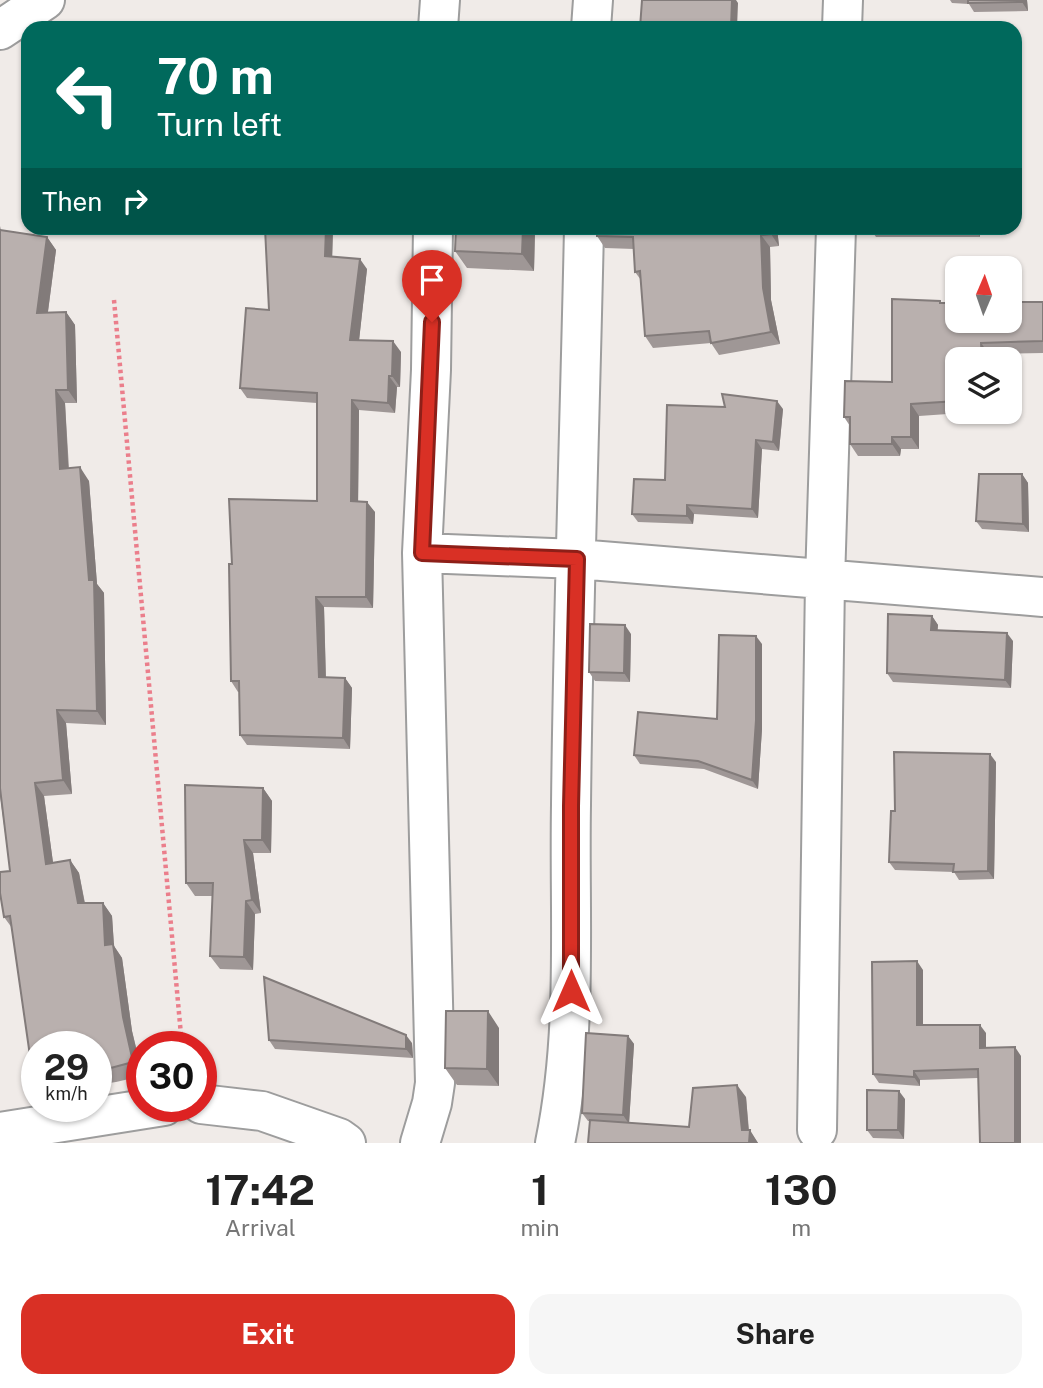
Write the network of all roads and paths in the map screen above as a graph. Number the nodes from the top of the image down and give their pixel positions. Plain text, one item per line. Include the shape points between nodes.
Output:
1 (46, 0) edge
2 (440, 0) edge
3 (593, 0) edge
4 (843, 0) edge
5 (438, 21) edge
6 (592, 21) edge
7 (842, 21) edge
8 (0, 30) edge
9 (433, 235) edge
10 (584, 235) edge
11 (836, 235) edge
12 (114, 300) dead end
13 (422, 553) junction
14 (577, 559) junction
15 (825, 581) junction
16 (1043, 597) edge
17 (182, 1031) edge
18 (217, 1106) edge
19 (126, 1112) edge
20 (817, 1130) dead end
21 (0, 1132) edge
22 (346, 1143) edge
23 (419, 1143) edge
24 (555, 1143) edge

1 - 8 street
2 - 5 street
3 - 6 street
4 - 7 street
9 - 13 street
10 - 14 street
11 - 15 street
12 - 17 path
13 - 14 street
13 - 23 street via 435,1083
14 - 15 street
14 - 24 street via 571,991 562,1110
15 - 16 street
15 - 20 street
18 - 22 street via 262,1111
19 - 21 street

